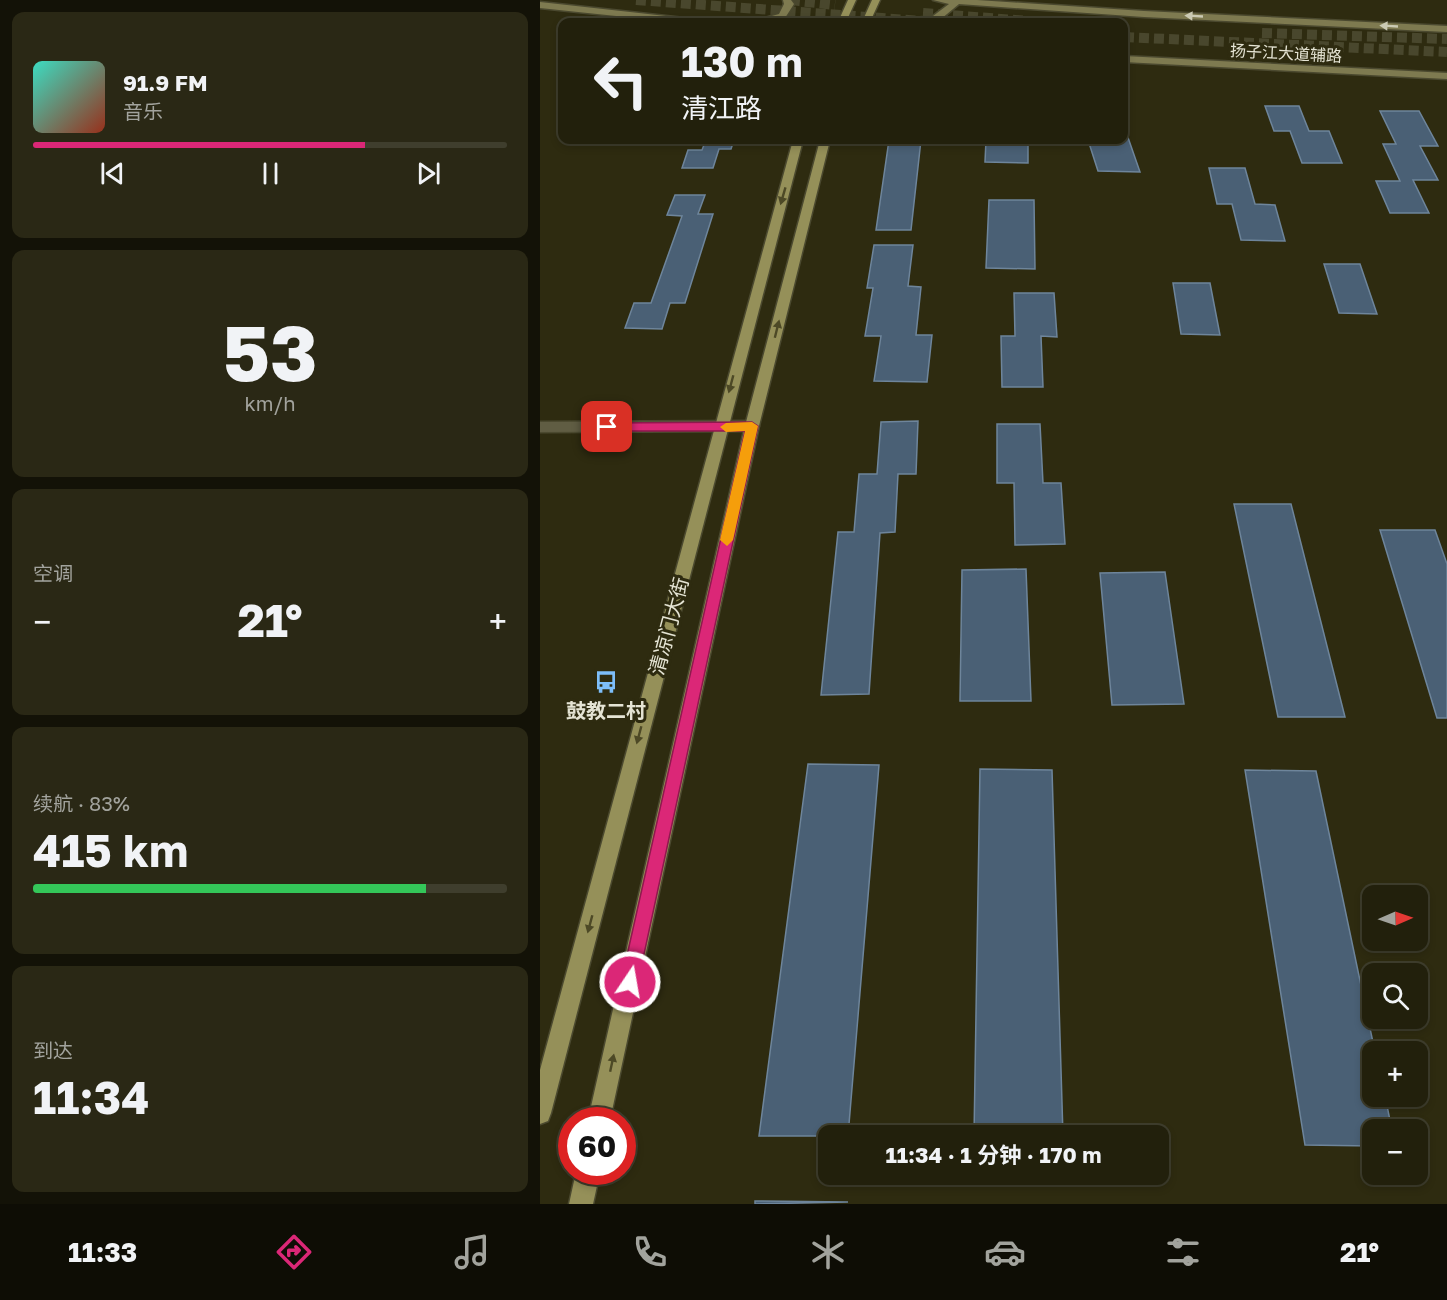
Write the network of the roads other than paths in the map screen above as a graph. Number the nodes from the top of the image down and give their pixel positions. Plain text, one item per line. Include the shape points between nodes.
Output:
1 (788, 0) edge
2 (852, 0) edge
3 (876, 0) edge
4 (937, 0) edge
5 (958, 2) junction
6 (540, 5) edge
7 (657, 18) edge
8 (775, 18) edge
9 (844, 18) edge
10 (868, 18) edge
11 (936, 18) edge
12 (1447, 29) edge
13 (1128, 60) edge
14 (1447, 76) edge
15 (797, 144) edge
16 (824, 144) edge
17 (752, 426) junction
18 (540, 427) edge
19 (720, 428) junction
20 (602, 1107) edge
21 (540, 1113) edge
22 (585, 1185) edge
23 (581, 1204) edge

1 - 8 main road via 782,16
2 - 9 main road
3 - 10 main road
4 - 5 main road, 扬子江大道辅路
5 - 11 main road
12 -> 5 main road, 扬子江大道辅路
6 - 7 main road
13 - 14 main road, 扬子江大道辅路
15 -> 19 main road, 清凉门大街
17 -> 16 main road, 清凉门大街
17 - 19 street
20 -> 17 main road, 清凉门大街
18 - 19 street
19 -> 21 main road, 清凉门大街
22 - 23 main road

